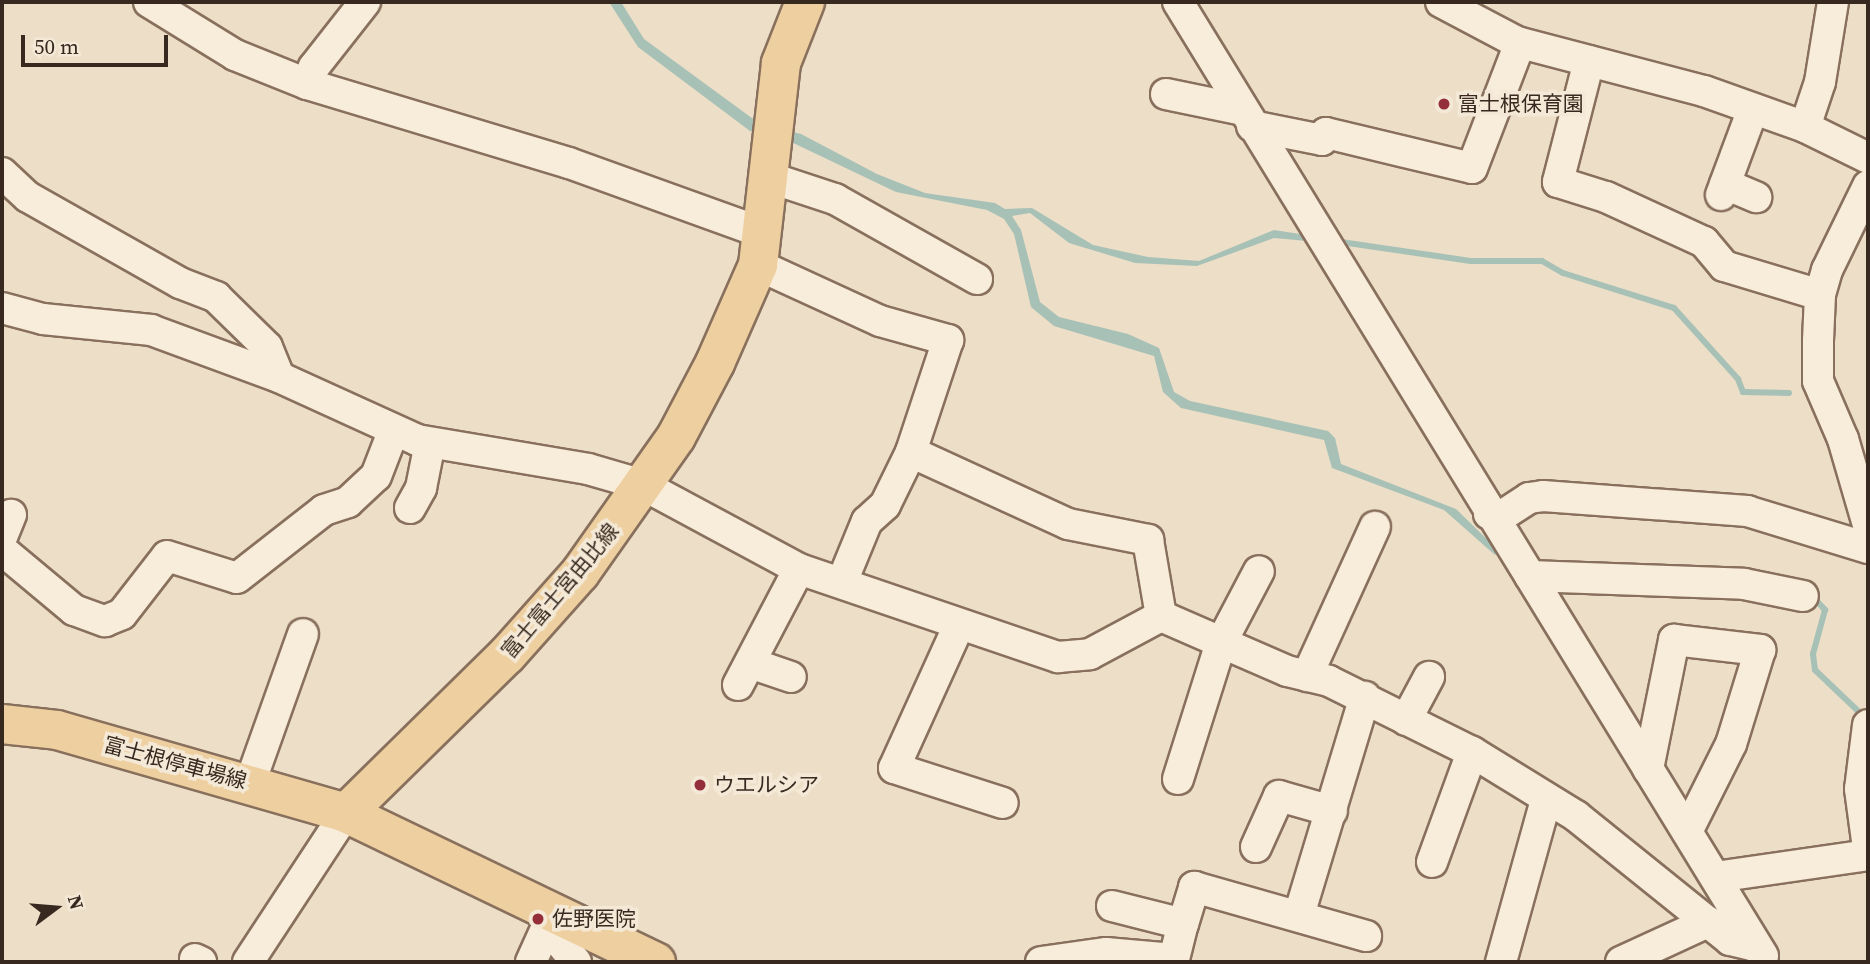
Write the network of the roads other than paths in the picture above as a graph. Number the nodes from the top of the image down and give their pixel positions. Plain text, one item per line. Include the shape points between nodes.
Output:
1 (149, 2) edge
2 (365, 2) edge
3 (805, 2) edge
4 (1178, 2) edge
5 (1833, 2) edge
6 (1445, 3) edge
7 (1520, 43) junction
8 (1588, 61) junction
9 (307, 84) junction
10 (1166, 94) dead end
11 (1754, 108) junction
12 (1247, 118) junction
13 (1805, 127) junction
14 (770, 146) junction
15 (1868, 158) edge
16 (2, 173) edge
17 (1868, 186) edge
18 (1756, 197) dead end
19 (760, 249) junction
20 (977, 279) dead end
21 (1820, 295) junction
22 (2, 308) edge
23 (279, 377) junction
24 (393, 432) junction
25 (430, 443) junction
26 (911, 452) junction
27 (643, 485) junction
28 (410, 508) dead end
29 (1489, 514) junction
30 (1868, 525) edge
31 (1375, 527) dead end
32 (1868, 548) edge
33 (2, 550) edge
34 (799, 569) junction
35 (1259, 571) dead end
36 (1530, 576) junction
37 (842, 582) junction
38 (1803, 596) dead end
39 (1161, 616) junction
40 (959, 625) junction
41 (303, 634) dead end
42 (1221, 643) junction
43 (1307, 676) junction
44 (791, 677) dead end
45 (1429, 677) dead end
46 (1365, 697) junction
47 (1406, 720) junction
48 (2, 724) edge
49 (1868, 725) edge
50 (1472, 752) junction
51 (1648, 769) junction
52 (1178, 779) dead end
53 (250, 783) junction
54 (1546, 800) junction
55 (1003, 803) dead end
56 (1332, 811) junction
57 (346, 813) junction
58 (1687, 832) junction
59 (1256, 847) dead end
60 (1868, 848) edge
61 (1868, 855) edge
62 (1432, 862) dead end
63 (1716, 877) junction
64 (1112, 906) dead end
65 (1298, 915) junction
66 (551, 919) junction
67 (1708, 922) junction
68 (1183, 924) junction
69 (1366, 936) dead end
70 (1761, 954) edge
71 (248, 962) edge
72 (531, 962) edge
73 (576, 962) edge
74 (655, 962) edge
75 (1041, 962) edge
76 (1501, 962) edge
77 (1621, 962) edge

1 - 9 street via 235,55
2 - 9 street via 314,67
3 - 14 main road, 富士富士宮由比線 via 781,63
4 - 12 street
5 - 13 street via 1820,82
6 - 7 street
7 - 8 street
7 - 12 street via 1472,168 1326,133 1322,141
8 - 11 street via 1704,90
8 - 21 street via 1558,182 1704,242 1724,266
9 - 19 street via 569,163
10 - 12 street
11 - 13 street
11 - 18 street via 1723,190
12 - 29 street
13 - 15 street
14 - 19 main road, 富士富士宮由比線
14 - 20 street via 835,199
16 - 23 street via 28,197 180,283 216,297 267,347
17 - 21 street via 1827,270
19 - 26 street via 880,321 948,340
19 - 27 main road, 富士富士宮由比線 via 715,363
21 - 30 street via 1818,381 1843,439
22 - 23 street via 43,318 151,330
23 - 24 street
24 - 25 street
24 - 33 street via 376,476 348,502 324,510 237,578 167,556 122,614 105,621 74,610
25 - 27 street via 588,470
25 - 28 street via 421,488
26 - 37 street via 885,505 867,521
26 - 39 street via 1068,524 1149,540
27 - 34 street
27 - 57 main road, 富士富士宮由比線 via 596,554 507,655
29 - 32 street via 1503,515 1529,498 1543,496 1748,511
29 - 36 street
31 - 43 street
34 - 37 street
34 - 44 street via 744,674
35 - 42 street
36 - 38 street via 1744,584
36 - 51 street
37 - 40 street
39 - 40 street via 1090,654 1058,657
39 - 42 street
40 - 55 street via 894,768
41 - 53 street
42 - 43 street
42 - 52 street
43 - 46 street
45 - 47 street
46 - 47 street
46 - 56 street
47 - 50 street
48 - 53 main road, 富士根停車場線 via 57,730
49 - 60 street via 1860,789
50 - 54 street
50 - 62 street
51 - 58 street
51 - 58 street via 1674,640 1760,650 1731,744
53 - 57 main road, 富士根停車場線
54 - 67 street via 1576,817
54 - 76 street
56 - 59 street via 1279,796
56 - 65 street
57 - 66 main road
57 - 71 street
58 - 63 street
61 - 63 street
63 - 70 street
64 - 68 street
65 - 68 street via 1194,887
65 - 69 street
66 - 72 street
66 - 73 street
66 - 74 main road
67 - 70 street via 1730,940
67 - 77 street
68 - 75 street via 1174,958 1106,953

